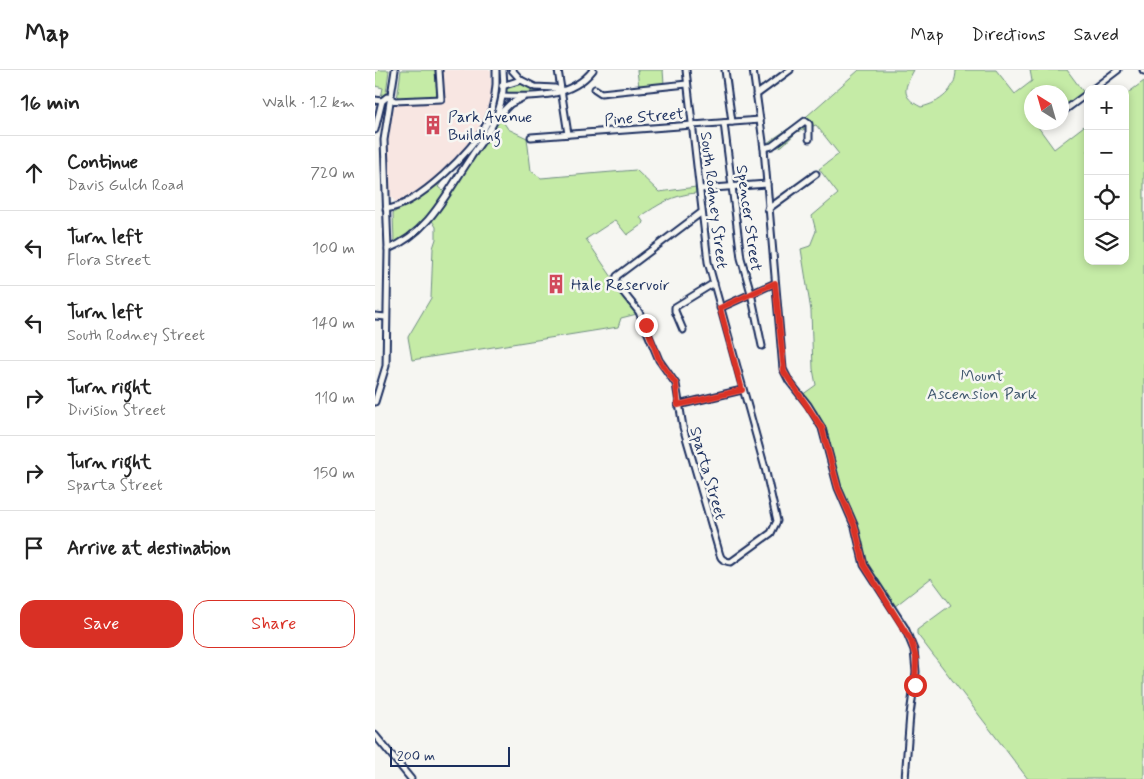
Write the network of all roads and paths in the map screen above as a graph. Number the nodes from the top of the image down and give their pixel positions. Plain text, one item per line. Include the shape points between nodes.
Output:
1 (395, 70) edge
2 (439, 70) edge
3 (496, 70) edge
4 (503, 70) edge
5 (512, 70) edge
6 (558, 70) edge
7 (593, 70) edge
8 (686, 70) edge
9 (725, 70) edge
10 (753, 70) edge
11 (790, 70) edge
12 (1118, 70) edge
13 (521, 80) junction
14 (504, 84) junction
15 (687, 84) junction
16 (1098, 85) edge
17 (496, 89) junction
18 (595, 89) dead end
19 (561, 91) junction
20 (756, 95) junction
21 (502, 96) junction
22 (1084, 96) edge
23 (524, 97) junction
24 (391, 98) junction
25 (378, 101) edge
26 (1069, 107) edge
27 (497, 117) junction
28 (760, 120) junction
29 (724, 122) junction
30 (732, 122) junction
31 (692, 124) junction
32 (375, 130) edge
33 (568, 134) junction
34 (531, 137) dead end
35 (809, 139) dead end
36 (763, 148) junction
37 (816, 174) dead end
38 (767, 184) junction
39 (732, 186) junction
40 (700, 189) junction
41 (386, 209) junction
42 (768, 209) junction
43 (702, 212) junction
44 (388, 249) junction
45 (713, 283) junction
46 (775, 283) junction
47 (751, 293) junction
48 (720, 308) junction
49 (375, 316) edge
50 (386, 317) junction
51 (683, 330) dead end
52 (762, 346) dead end
53 (742, 390) junction
54 (375, 402) edge
55 (678, 405) junction
56 (725, 562) joint
57 (375, 735) edge
58 (411, 779) edge
59 (905, 779) edge

1 - 24 street
2 - 24 street via 441,99 395,101
3 - 17 street
4 - 14 street
5 - 13 street
6 - 19 street
7 - 19 street via 577,85
8 - 15 street, South Rodney Street
9 - 30 street
10 - 20 street
11 - 20 street
12 - 16 street
13 - 14 street
13 - 19 street via 535,87
14 - 17 street
14 - 21 street
15 - 18 street via 601,93
15 - 31 street, South Rodney Street
17 - 21 street
17 - 41 street via 486,124 464,152 419,194 405,204
19 - 23 street
19 - 33 street
20 - 28 street
21 - 23 street
21 - 27 street
22 - 26 street
23 - 27 street via 510,104
24 - 25 street
24 - 41 street via 384,140
25 - 32 street
27 - 44 street via 450,193 433,214 408,238
28 - 30 street, Pine Street
28 - 36 street
29 - 30 street, Pine Street
29 - 31 street, Pine Street
29 - 39 street, Spencer Street
31 - 33 street, Pine Street
31 - 40 street, South Rodney Street
33 - 34 street, Pine Street
35 - 36 street via 809,124 805,121 771,146
36 - 38 street
37 - 42 street
38 - 39 street
38 - 42 street
39 - 40 street
39 - 47 street, Spencer Street via 741,258
40 - 43 street, South Rodney Street
41 - 44 street
42 - 46 street
43 - 45 street, South Rodney Street
43 - 55 street, Sparta Street via 617,276 615,282 639,312 659,360 676,384
44 - 50 street
45 - 48 street, South Rodney Street
45 - 51 street via 675,307
46 - 47 street
46 - 59 street via 784,372 822,428 838,488 855,527 864,565 905,628 914,650 916,672
47 - 48 street
47 - 52 street, Spencer Street
48 - 53 street, South Rodney Street
49 - 50 street
50 - 54 street via 386,366
53 - 55 street
53 - 56 street, South Rodney Street via 777,521 771,533 731,562
55 - 56 street, Sparta Street via 698,484
57 - 58 street

